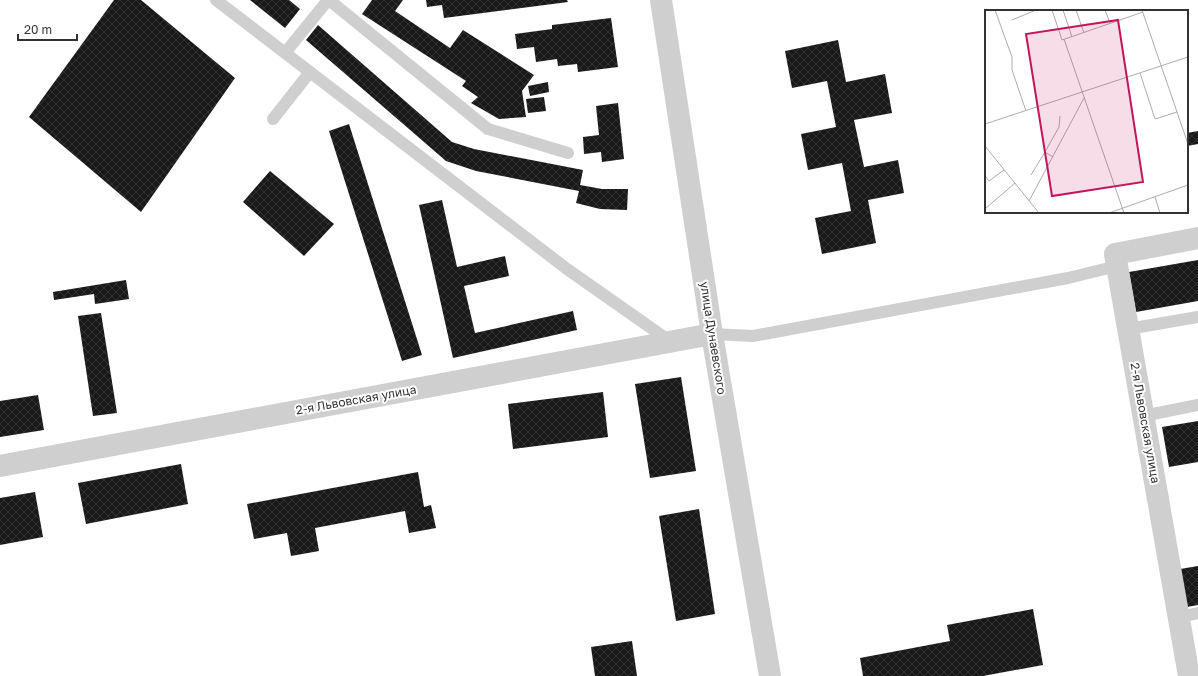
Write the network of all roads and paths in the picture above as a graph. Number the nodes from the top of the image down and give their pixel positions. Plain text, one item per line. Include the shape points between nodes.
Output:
1 (216, 0) edge
2 (328, 0) edge
3 (661, 0) edge
4 (285, 53) junction
5 (310, 72) junction
6 (273, 120) dead end
7 (568, 153) dead end
8 (1198, 238) edge
9 (1117, 266) junction
10 (1198, 317) edge
11 (1128, 329) junction
12 (712, 334) junction
13 (671, 342) junction
14 (1198, 406) edge
15 (1143, 416) junction
16 (0, 466) edge
17 (1188, 615) edge
18 (770, 676) edge
19 (1189, 676) edge

1 - 4 lane
2 - 4 lane
2 - 7 lane via 488,129
3 - 12 street, улица Дунаевского
4 - 5 lane
5 - 6 lane
5 - 13 lane via 567,269
8 - 9 street via 1115,254
9 - 11 street, 2-я Львовская улица
9 - 12 lane via 1060,280 753,336
10 - 11 lane
11 - 15 street, 2-я Львовская улица
12 - 13 street, 2-я Львовская улица
12 - 18 street, улица Дунаевского
13 - 16 street, 2-я Львовская улица
14 - 15 lane
15 - 17 street, 2-я Львовская улица
17 - 19 street, 2-я Львовская улица

